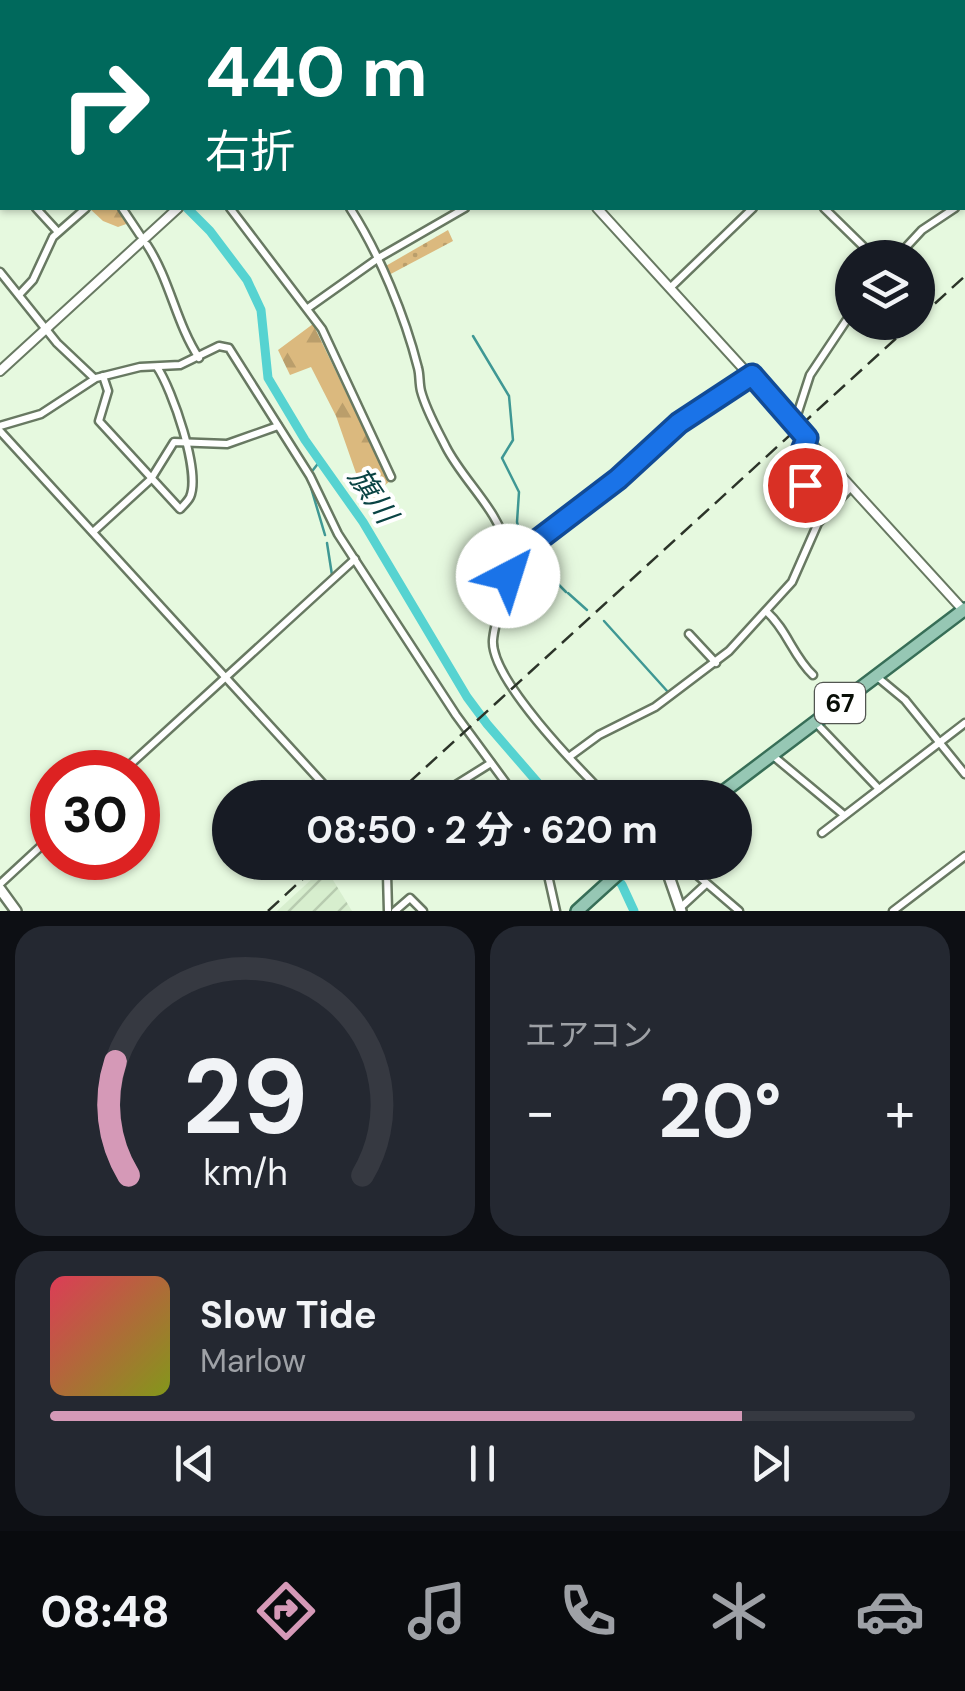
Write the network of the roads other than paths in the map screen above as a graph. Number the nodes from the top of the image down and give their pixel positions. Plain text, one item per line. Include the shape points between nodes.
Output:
1 (38, 210) edge
2 (84, 210) edge
3 (123, 210) edge
4 (176, 210) edge
5 (232, 210) edge
6 (351, 210) edge
7 (462, 210) edge
8 (598, 210) edge
9 (751, 210) edge
10 (826, 210) edge
11 (952, 210) edge
12 (58, 232) junction
13 (140, 235) dead end
14 (857, 240) edge
15 (913, 240) edge
16 (147, 245) dead end
17 (378, 259) junction
18 (0, 272) edge
19 (670, 288) junction
20 (20, 294) junction
21 (308, 308) junction
22 (46, 330) junction
23 (835, 337) edge
24 (198, 358) junction
25 (157, 366) junction
26 (0, 371) edge
27 (752, 375) junction
28 (99, 377) junction
29 (790, 420) junction
30 (278, 426) junction
31 (0, 429) edge
32 (807, 438) junction
33 (186, 442) junction
34 (390, 477) dead end
35 (151, 479) junction
36 (852, 487) junction
37 (818, 523) junction
38 (93, 532) junction
39 (355, 559) junction
40 (509, 562) junction
41 (965, 610) edge
42 (767, 612) junction
43 (689, 634) dead end
44 (716, 664) junction
45 (813, 674) dead end
46 (876, 676) junction
47 (226, 677) junction
48 (814, 722) junction
49 (965, 723) edge
50 (940, 742) junction
51 (146, 750) edge
52 (772, 754) junction
53 (568, 756) junction
54 (491, 763) junction
55 (965, 774) edge
56 (320, 780) edge
57 (464, 780) edge
58 (504, 780) edge
59 (591, 780) edge
60 (738, 780) edge
61 (878, 789) junction
62 (844, 816) junction
63 (822, 832) dead end
64 (965, 856) edge
65 (30, 858) edge
66 (388, 880) edge
67 (549, 880) edge
68 (611, 880) edge
69 (670, 880) edge
70 (702, 880) edge
71 (706, 884) junction
72 (0, 887) edge
73 (680, 909) edge
74 (16, 911) edge
75 (392, 911) edge
76 (422, 911) edge
77 (556, 911) edge
78 (577, 911) edge
79 (740, 911) edge
80 (894, 911) edge

1 - 12 street
2 - 12 street
3 - 13 street
4 - 22 street
5 - 21 street
6 - 17 street
7 - 17 street
8 - 19 street
9 - 19 street
10 - 14 street
11 - 15 street
12 - 20 street
16 - 24 street
17 - 21 street
17 - 40 street via 426,403 447,450 501,531
18 - 20 street
19 - 27 street
20 - 22 street
21 - 34 street
22 - 26 street
22 - 28 street via 82,369
23 - 29 street
24 - 25 street
24 - 30 street via 229,348
25 - 28 street
25 - 33 street
27 - 29 street
27 - 40 street via 679,423
28 - 31 street via 41,414
28 - 35 street via 108,391 99,421
29 - 32 street
30 - 33 street via 226,444
30 - 39 street
31 - 38 street
32 - 36 street
32 - 37 street via 800,468
33 - 35 street via 172,444
33 - 35 street via 192,488 180,509
35 - 38 street
36 - 37 street
36 - 41 street
37 - 42 street via 796,574
38 - 47 street
39 - 47 street
39 - 54 street
40 - 53 street via 494,654
41 - 46 main road, 67
42 - 44 street
42 - 45 street
43 - 44 street
44 - 53 street via 655,708
46 - 48 main road, 67
46 - 50 street
47 - 51 street
47 - 56 street
48 - 52 main road, 67
48 - 61 street
49 - 50 street
50 - 55 street
50 - 61 street
52 - 60 main road, 67
52 - 62 street
53 - 59 street
54 - 57 street
54 - 58 street
61 - 62 street
62 - 63 street
64 - 80 street
65 - 72 street
66 - 75 street
67 - 77 street
68 - 78 main road
69 - 73 main road
70 - 71 street
71 - 73 street
71 - 79 street
72 - 74 main road
75 - 76 street via 410,898

